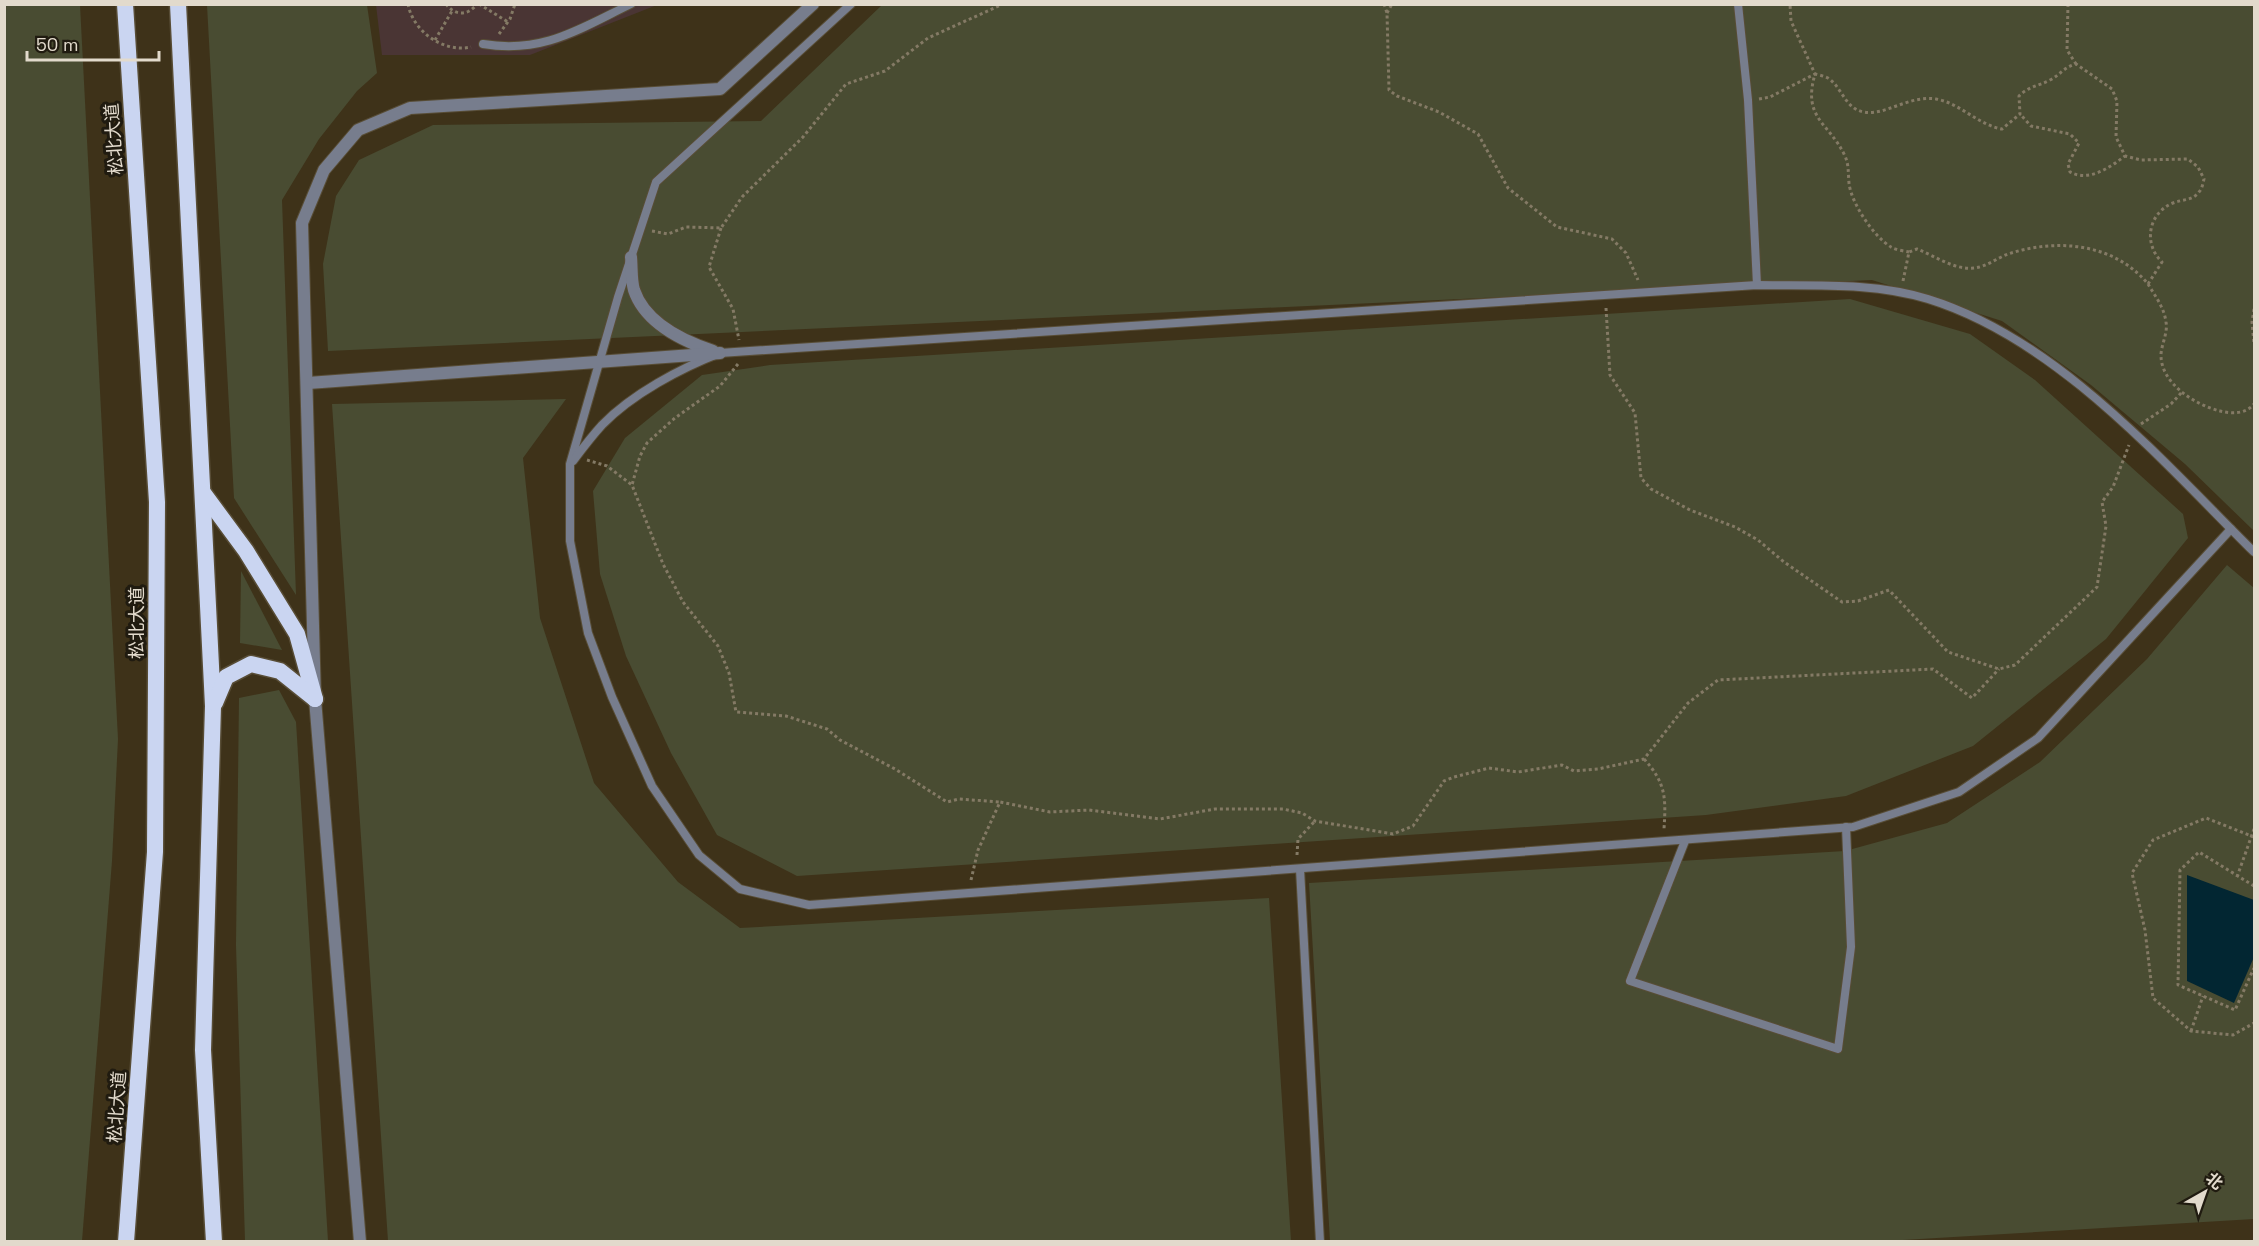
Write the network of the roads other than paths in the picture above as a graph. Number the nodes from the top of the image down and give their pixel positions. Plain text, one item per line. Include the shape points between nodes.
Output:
1 (125, 4) edge
2 (178, 4) edge
3 (631, 4) edge
4 (813, 4) edge
5 (851, 4) edge
6 (1738, 4) edge
7 (483, 44) road end
8 (631, 257) junction
9 (1757, 285) junction
10 (720, 353) junction
11 (599, 364) junction
12 (308, 383) junction
13 (570, 464) junction
14 (204, 494) junction
15 (2231, 529) junction
16 (2254, 552) edge
17 (315, 699) junction
18 (213, 706) junction
19 (1846, 827) junction
20 (1685, 841) junction
21 (1299, 869) junction
22 (126, 1242) edge
23 (214, 1242) edge
24 (360, 1242) edge
25 (1320, 1242) edge

1 - 22 highway, 松北大道 via 157,502 155,852
2 - 14 highway
3 - 7 lane via 549,43 505,48
4 - 12 street via 720,89 410,108 358,130 324,170 302,223
5 - 8 lane via 656,182
6 - 9 lane via 1748,100
8 - 10 street via 634,289 644,309 687,343
8 - 11 lane
9 - 10 lane
9 - 15 lane via 1860,287 1927,299 1988,322 2088,391
10 - 11 street
10 - 13 lane via 686,366 644,393 603,424
11 - 12 street
11 - 13 lane
12 - 17 street
13 - 21 lane via 570,541 588,633 612,697 652,786 699,855 740,889 809,905
14 - 17 highway via 246,551 297,634
14 - 18 highway
15 - 16 lane
15 - 19 lane via 2038,738 1959,792
17 - 18 highway via 280,671 250,664 226,677
17 - 24 street
18 - 23 highway via 203,1050
19 - 20 lane
19 - 20 lane via 1851,947 1838,1049 1630,981
20 - 21 lane
21 - 25 lane

